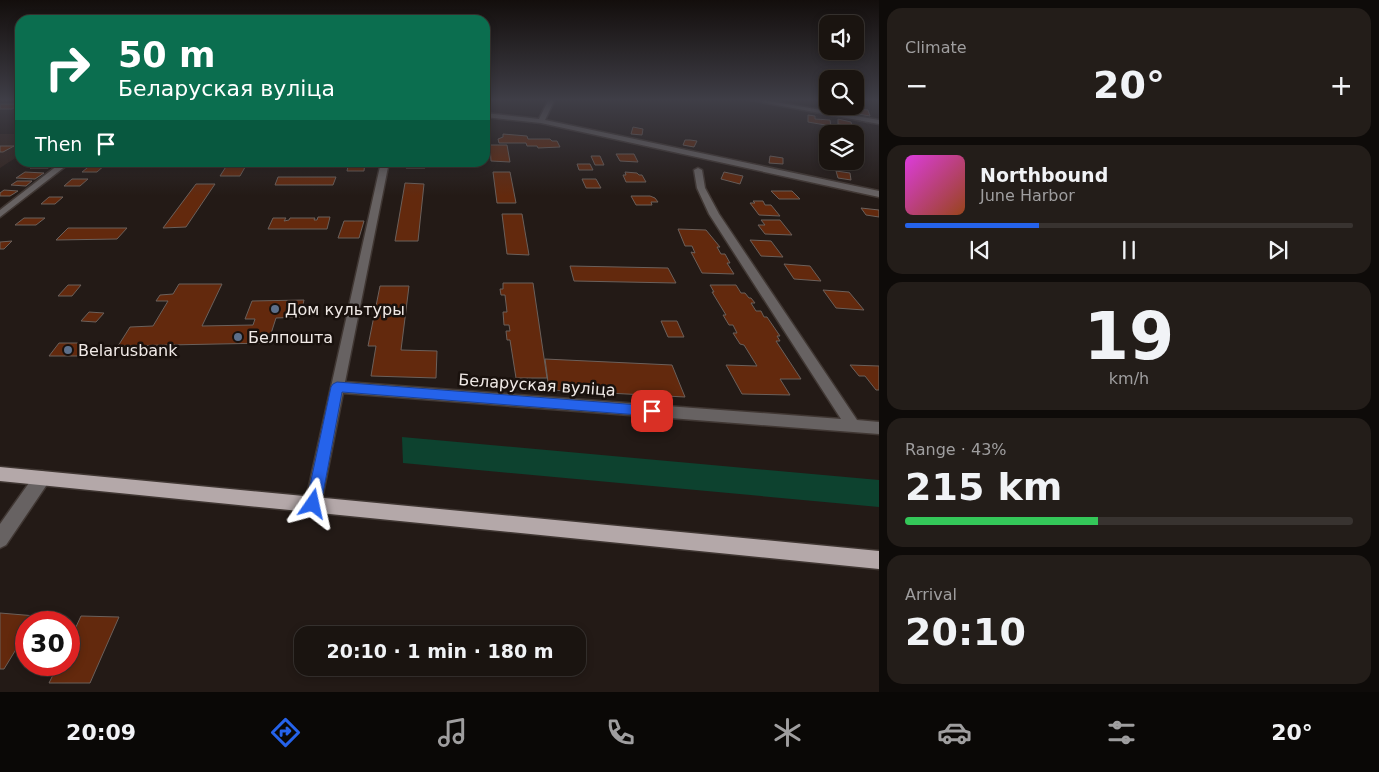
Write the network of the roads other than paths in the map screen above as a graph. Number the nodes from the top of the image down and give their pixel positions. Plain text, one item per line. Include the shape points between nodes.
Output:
1 (589, 131) edge
2 (61, 167) edge
3 (384, 167) edge
4 (698, 170) dead end
5 (879, 194) edge
6 (0, 214) edge
7 (337, 387) junction
8 (853, 426) junction
9 (879, 428) edge
10 (0, 474) edge
11 (42, 478) junction
12 (313, 504) junction
13 (0, 539) edge
14 (879, 560) edge

1 - 5 street
2 - 6 street
3 - 7 street
4 - 8 street via 701,188 714,214
7 - 8 street, Беларуская вуліца
7 - 12 street
8 - 9 street, Беларуская вуліца
10 - 11 main road
11 - 12 main road
11 - 13 street
12 - 14 main road

